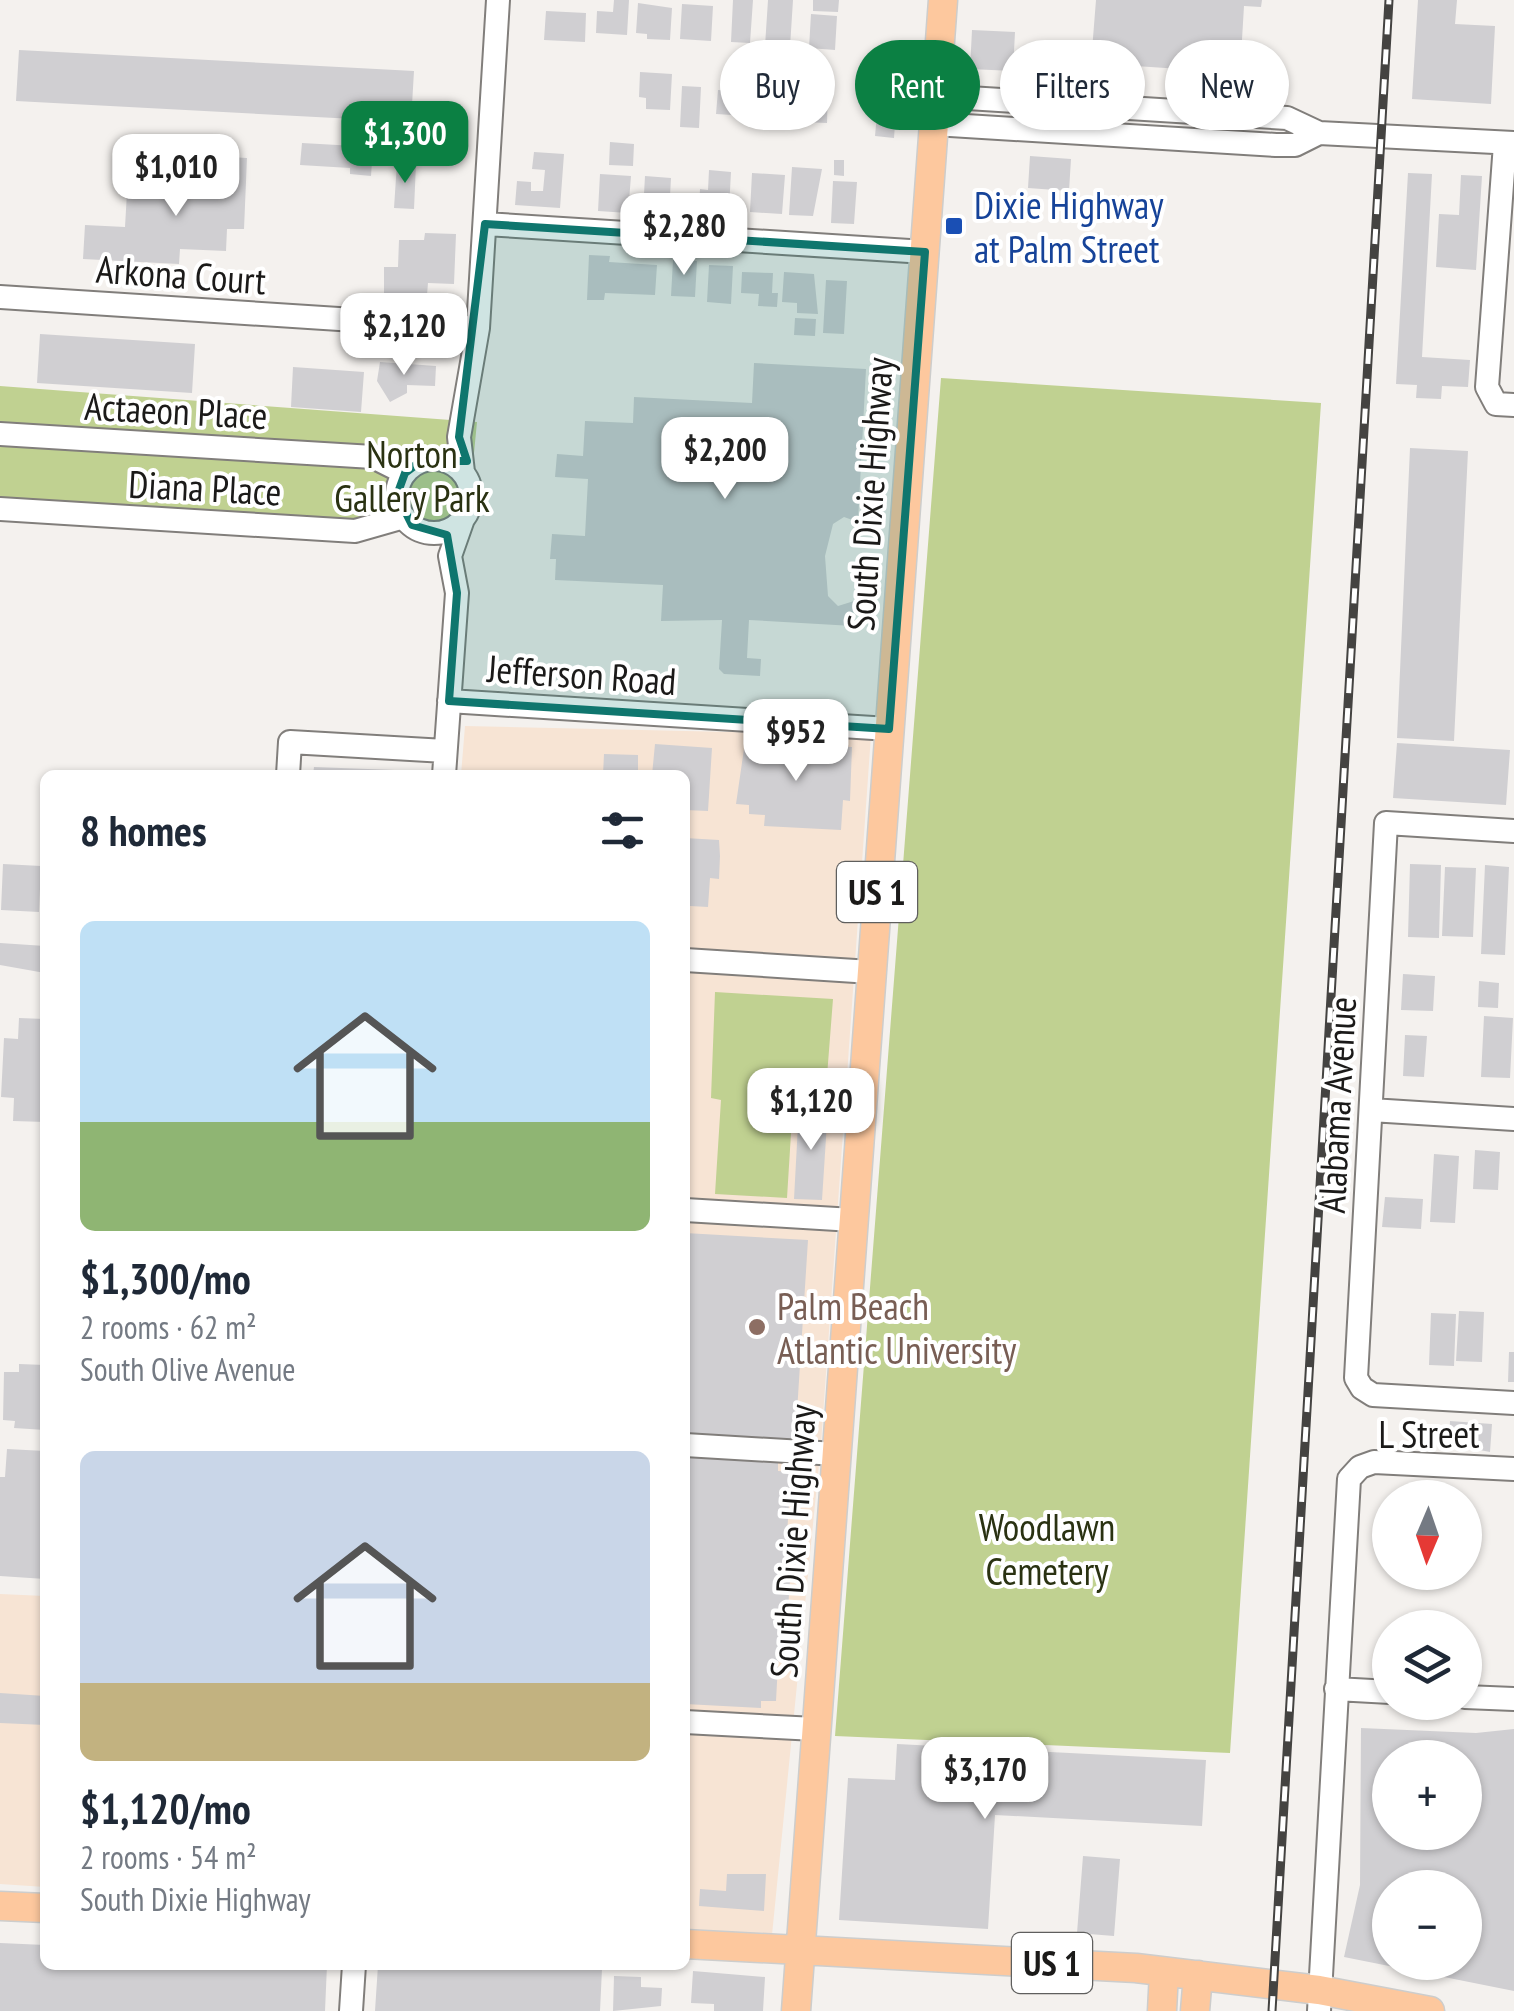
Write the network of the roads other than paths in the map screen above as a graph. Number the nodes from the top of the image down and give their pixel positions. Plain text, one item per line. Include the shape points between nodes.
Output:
1 (498, 0) edge
2 (943, 0) edge
3 (940, 40) edge
4 (980, 115) edge
5 (934, 130) edge
6 (1511, 145) edge
7 (484, 224) junction
8 (925, 252) junction
9 (0, 297) edge
10 (478, 328) junction
11 (1514, 405) edge
12 (0, 434) edge
13 (459, 437) junction
14 (430, 459) junction
15 (463, 472) junction
16 (405, 473) junction
17 (0, 510) edge
18 (463, 520) junction
19 (412, 524) junction
20 (450, 556) junction
21 (449, 701) junction
22 (890, 729) junction
23 (445, 763) edge
24 (288, 770) edge
25 (1514, 830) edge
26 (690, 960) edge
27 (871, 972) junction
28 (1371, 1110) junction
29 (1514, 1119) edge
30 (690, 1210) edge
31 (853, 1220) junction
32 (1514, 1403) edge
33 (690, 1445) edge
34 (836, 1454) junction
35 (1514, 1469) edge
36 (1336, 1690) junction
37 (1372, 1691) edge
38 (1482, 1698) edge
39 (1514, 1700) edge
40 (690, 1722) edge
41 (816, 1729) junction
42 (0, 1906) edge
43 (40, 1908) edge
44 (690, 1944) edge
45 (800, 1950) junction
46 (354, 1970) edge
47 (1164, 1972) junction
48 (1198, 1975) junction
49 (1319, 2000) edge
50 (351, 2011) edge
51 (796, 2011) edge
52 (1162, 2011) edge
53 (1196, 2011) edge
54 (1430, 2011) edge

1 - 7 street
2 - 3 main road, South Dixie Highway / US 1
4 - 6 street via 1276,145 1295,145 1319,133
5 - 8 main road, South Dixie Highway / US 1
6 - 11 street via 1487,387 1496,404
7 - 8 street
7 - 10 street
8 - 22 main road, South Dixie Highway / US 1
9 - 10 street, Arkona Court
10 - 13 street
12 - 16 street, Actaeon Place via 373,457
13 - 14 street
13 - 15 street
14 - 15 street
14 - 16 street
15 - 18 street via 471,501
16 - 19 street via 397,495
17 - 19 street, Diana Place via 355,531
18 - 19 street via 444,532
18 - 20 street
19 - 20 street
20 - 21 street via 457,593
21 - 22 street, Jefferson Road
21 - 23 street
22 - 27 main road, South Dixie Highway / US 1
23 - 24 street via 290,742
25 - 28 street, Alabama Avenue via 1386,823
26 - 27 street
27 - 31 main road, South Dixie Highway / US 1
28 - 29 street
28 - 32 street, Alabama Avenue via 1356,1378 1373,1395
30 - 31 street
31 - 34 main road, South Dixie Highway / US 1
33 - 34 street
34 - 41 main road, South Dixie Highway / US 1
35 - 36 street, L Street via 1374,1462 1349,1479
36 - 37 street
36 - 49 street
38 - 39 street
40 - 41 street
41 - 45 main road, South Dixie Highway / US 1
42 - 43 main road
44 - 45 main road
45 - 47 main road, US 1
45 - 51 main road, South Dixie Highway / US 1
46 - 50 street
47 - 48 main road, US 1
47 - 52 main road
48 - 49 main road
48 - 53 main road
49 - 54 main road

